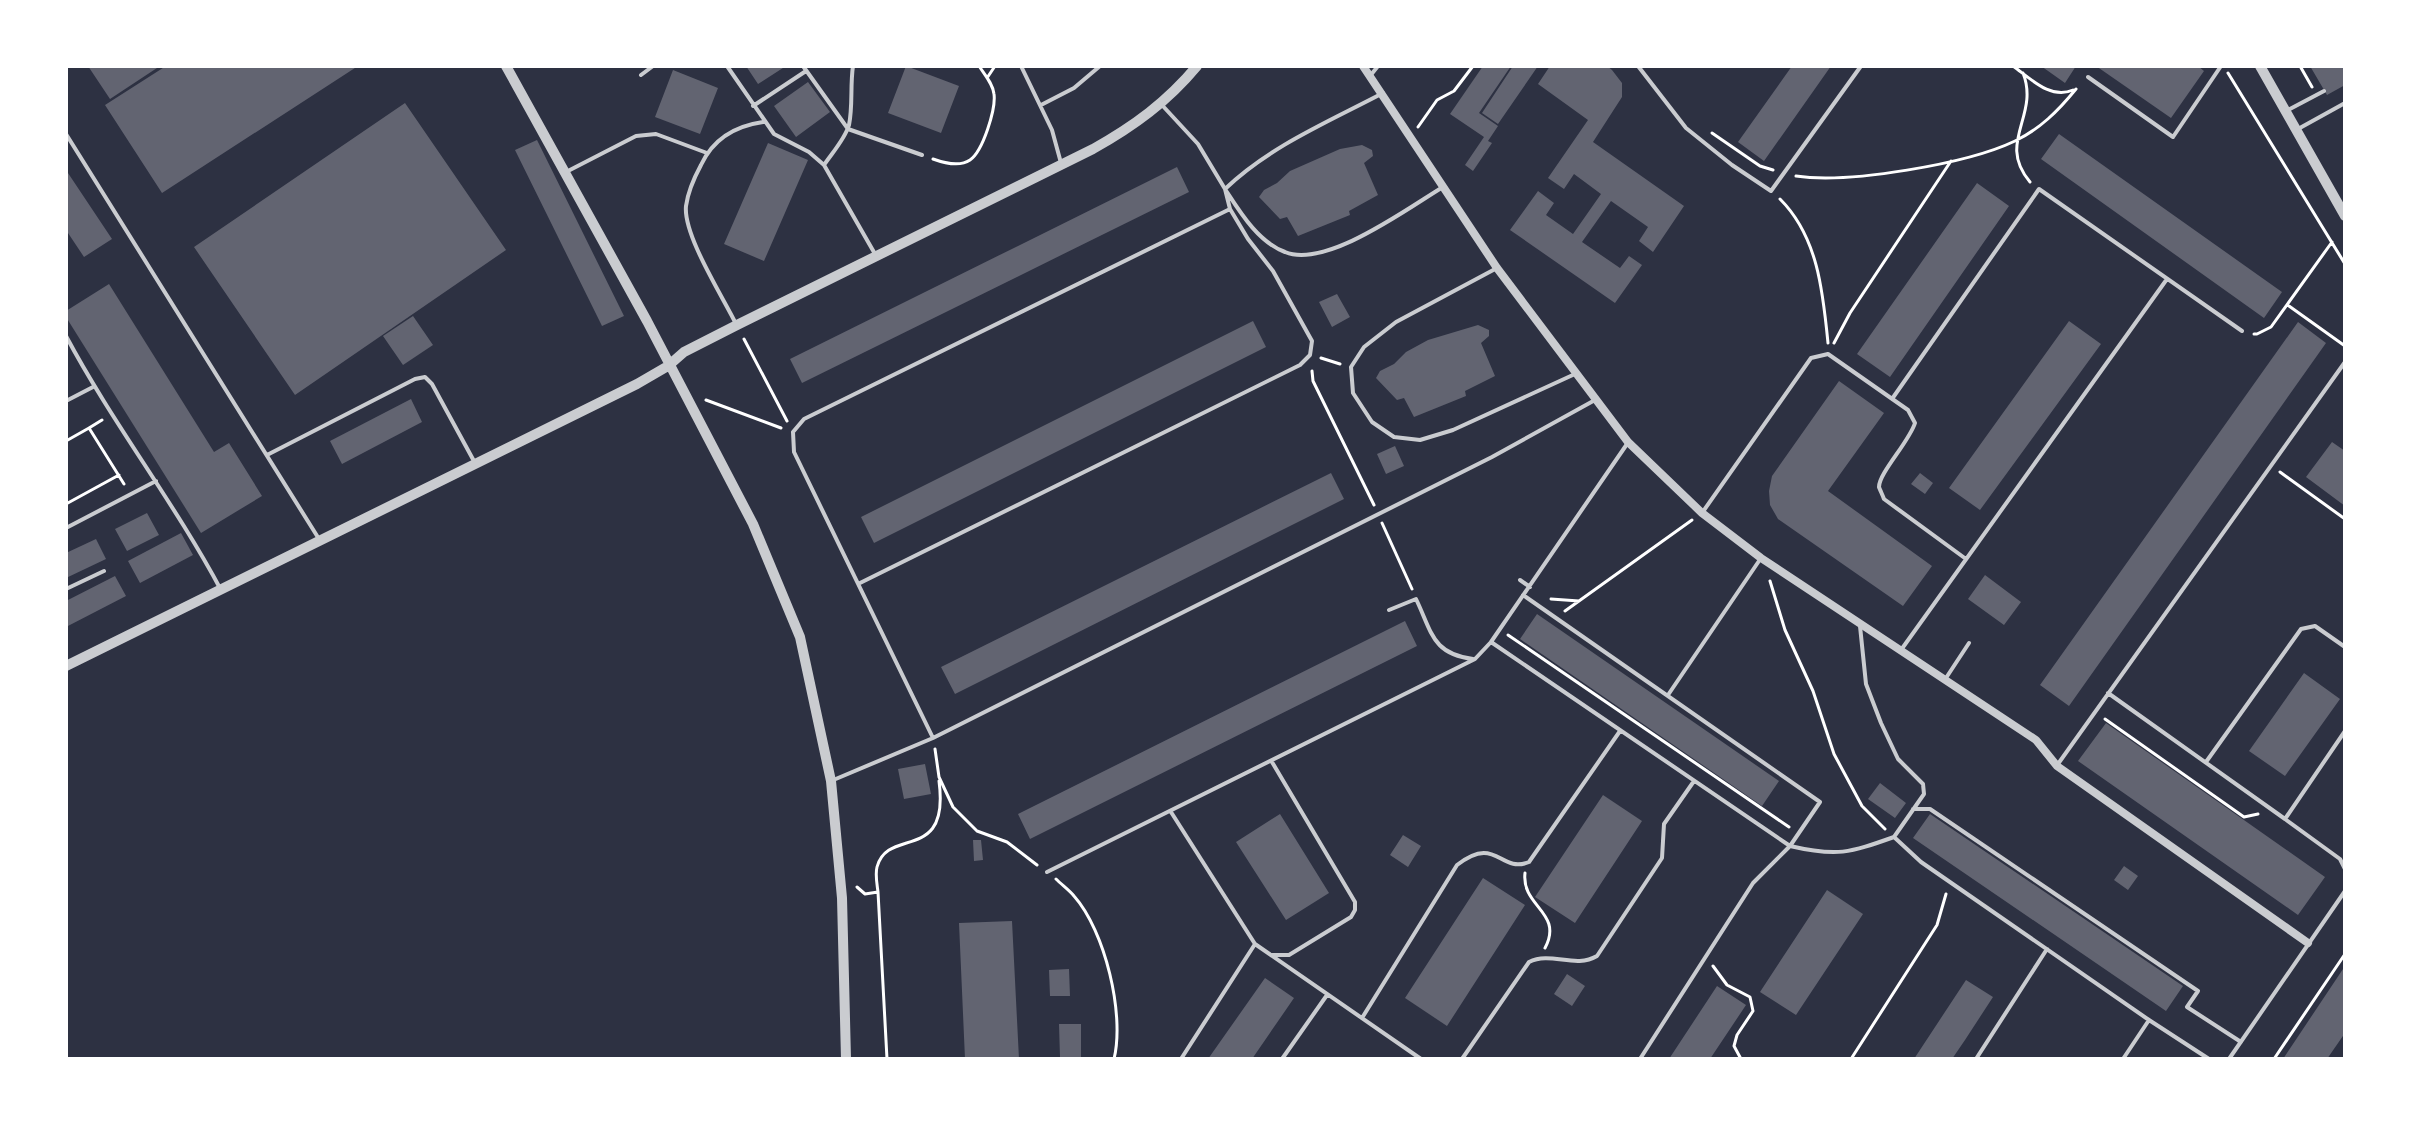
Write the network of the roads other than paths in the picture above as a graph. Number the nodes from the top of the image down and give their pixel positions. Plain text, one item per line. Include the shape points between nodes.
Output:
1 (506, 66) edge
2 (653, 66) edge
3 (727, 66) edge
4 (853, 66) edge
5 (1021, 66) edge
6 (1100, 66) edge
7 (1197, 66) edge
8 (1363, 66) edge
9 (1378, 66) edge
10 (1638, 66) edge
11 (1861, 66) edge
12 (2223, 66) edge
13 (2260, 66) edge
14 (805, 68) edge
15 (641, 75) dead end
16 (1370, 76) junction
17 (2088, 77) road end
18 (2324, 91) dead end
19 (1383, 93) junction
20 (2345, 103) edge
21 (1161, 104) junction
22 (1041, 105) junction
23 (753, 106) junction
24 (2285, 111) junction
25 (763, 122) junction
26 (848, 129) junction
27 (2296, 131) junction
28 (66, 134) edge
29 (707, 153) junction
30 (922, 155) road end
31 (824, 165) junction
32 (1061, 166) junction
33 (564, 173) junction
34 (1443, 187) junction
35 (1225, 189) junction
36 (2343, 208) edge
37 (1230, 209) junction
38 (876, 256) junction
39 (1497, 268) junction
40 (2167, 279) junction
41 (740, 330) junction
42 (2242, 331) road end
43 (66, 336) edge
44 (2345, 362) edge
45 (668, 366) junction
46 (1575, 374) junction
47 (93, 387) junction
48 (1892, 399) junction
49 (1595, 400) junction
50 (66, 401) edge
51 (1628, 442) junction
52 (267, 455) junction
53 (475, 463) junction
54 (156, 481) junction
55 (1702, 513) junction
56 (66, 528) edge
57 (321, 542) junction
58 (1966, 559) junction
59 (1764, 560) junction
60 (104, 571) dead end
61 (1520, 580) dead end
62 (859, 583) junction
63 (1530, 587) junction
64 (66, 589) edge
65 (221, 590) junction
66 (1523, 595) junction
67 (1389, 610) dead end
68 (1860, 624) junction
69 (1491, 642) junction
70 (1969, 643) dead end
71 (2345, 647) edge
72 (1901, 650) junction
73 (1475, 659) junction
74 (66, 665) edge
75 (1945, 679) junction
76 (2108, 693) junction
77 (1668, 695) junction
78 (1620, 731) junction
79 (2345, 731) edge
80 (933, 738) junction
81 (1272, 762) junction
82 (2206, 762) junction
83 (2057, 766) junction
84 (831, 781) junction
85 (1694, 781) junction
86 (1913, 809) junction
87 (1171, 812) junction
88 (2285, 819) junction
89 (1894, 837) junction
90 (1790, 846) junction
91 (2345, 869) edge
92 (1047, 872) road end
93 (2345, 891) edge
94 (2308, 943) junction
95 (1255, 944) junction
96 (2047, 949) junction
97 (1270, 955) junction
98 (1327, 995) junction
99 (1362, 1018) junction
100 (2149, 1020) junction
101 (2241, 1042) junction
102 (846, 1059) edge
103 (1181, 1059) edge
104 (1282, 1059) edge
105 (1421, 1059) edge
106 (1462, 1059) edge
107 (1640, 1059) edge
108 (1976, 1059) edge
109 (2123, 1059) edge
110 (2209, 1059) edge
111 (2229, 1059) edge

1 - 33 street
2 - 15 lane
3 - 23 lane
4 - 26 lane
5 - 22 lane
6 - 22 lane via 1074,88
7 - 21 street
8 - 16 street
9 - 16 lane
10 - 11 lane via 1686,128 1771,191
12 - 17 lane via 2173,137
13 - 24 street
14 - 23 lane
14 - 26 lane
16 - 19 street
18 - 24 lane
19 - 34 street
19 - 35 lane via 1285,144
20 - 27 lane
21 - 32 street via 1132,127
21 - 35 lane via 1198,144
22 - 32 lane
23 - 25 lane
24 - 27 street
25 - 29 lane via 744,124 724,135
25 - 31 lane
26 - 30 lane
26 - 31 lane
27 - 36 street
28 - 52 lane
29 - 33 lane via 656,134 636,136
29 - 41 lane via 685,208 700,255
31 - 38 lane
32 - 38 street
33 - 45 street
34 - 35 lane via 1349,241 1304,256 1266,240
34 - 39 street
35 - 37 lane
37 - 62 lane via 804,419 793,432 794,452
37 - 62 lane via 1312,341 1310,355 1300,365
38 - 41 street
39 - 46 street
39 - 46 lane via 1396,322 1364,347 1351,367 1353,393 1372,422 1394,437 1420,440
40 - 42 lane
40 - 48 lane via 2039,189
40 - 58 lane
41 - 45 street via 684,352
43 - 47 lane
44 - 76 lane
45 - 53 street
45 - 84 street via 753,524 800,637
46 - 49 street
47 - 50 lane
47 - 54 lane
48 - 55 lane via 1828,354 1811,358
48 - 58 lane via 1915,423 1881,477 1884,499
49 - 51 street
49 - 80 lane
51 - 55 street
51 - 63 lane
52 - 53 lane via 425,377
52 - 57 lane
53 - 57 street
54 - 56 lane
54 - 65 lane
55 - 59 street
57 - 65 street
58 - 72 lane
59 - 68 street
59 - 77 lane
60 - 64 lane
61 - 63 lane
62 - 80 lane
63 - 66 lane
65 - 74 street
66 - 69 lane
66 - 77 lane
67 - 73 lane via 1416,599 1440,648
68 - 72 street
68 - 86 lane via 1866,684 1881,723 1898,759 1925,789
69 - 73 lane
69 - 78 lane
70 - 75 lane
71 - 82 lane via 2315,626 2301,629
72 - 75 street
73 - 81 lane
75 - 83 street via 2036,740
76 - 82 lane
76 - 83 lane
77 - 90 lane via 1820,802
78 - 85 lane
78 - 99 lane via 1529,862 1515,865 1483,852 1457,865
79 - 88 lane
80 - 84 lane
81 - 87 lane
81 - 97 lane via 1355,910 1289,955
82 - 88 lane
83 - 94 street
84 - 102 street via 842,898
85 - 90 lane
85 - 106 lane via 1664,824 1662,858 1597,956 1587,962 1539,957 1529,962
86 - 89 lane
86 - 101 lane via 1930,809 2198,991 2187,1007
87 - 92 lane
87 - 95 lane
88 - 91 lane via 2340,859
89 - 90 lane via 1855,851 1825,854
89 - 96 lane via 1921,862
90 - 107 lane via 1753,883
93 - 94 lane
94 - 101 lane
95 - 97 lane
95 - 103 lane
96 - 100 lane
96 - 108 lane
97 - 98 lane
98 - 99 lane
98 - 104 lane
99 - 105 lane
100 - 109 lane
100 - 110 lane
101 - 111 lane

